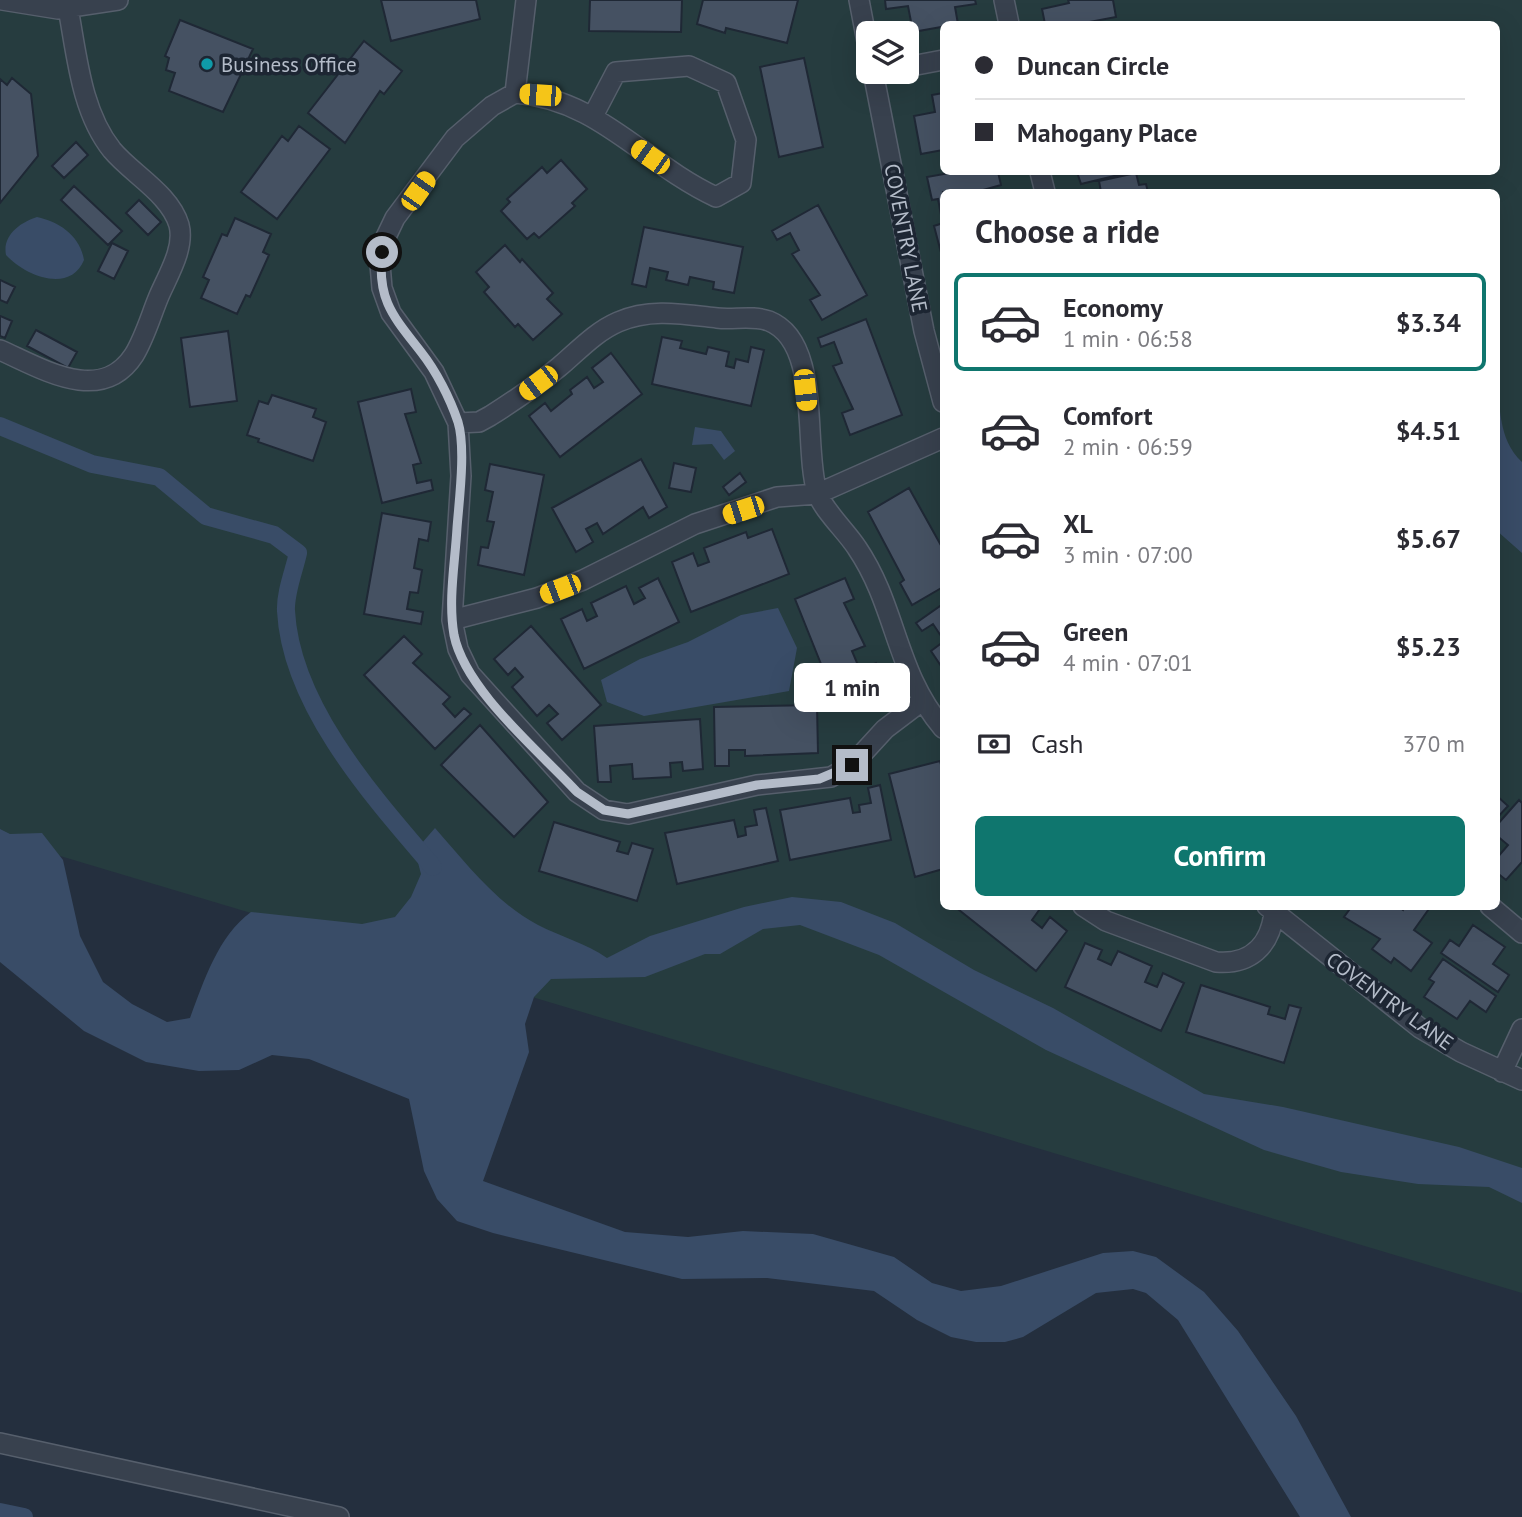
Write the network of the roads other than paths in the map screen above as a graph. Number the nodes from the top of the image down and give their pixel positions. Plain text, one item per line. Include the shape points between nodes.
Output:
1 (2, 0) edge
2 (118, 0) edge
3 (526, 0) edge
4 (859, 0) edge
5 (1004, 0) edge
6 (68, 9) junction
7 (863, 21) edge
8 (1008, 21) edge
9 (940, 61) edge
10 (919, 65) edge
11 (879, 84) edge
12 (514, 93) junction
13 (593, 116) junction
14 (0, 350) edge
15 (940, 391) edge
16 (458, 423) junction
17 (940, 439) edge
18 (817, 494) junction
19 (452, 620) junction
20 (922, 701) junction
21 (940, 724) edge
22 (1090, 910) edge
23 (1270, 910) edge
24 (1495, 910) edge
25 (1522, 933) edge
26 (1522, 1029) edge
27 (1502, 1072) junction
28 (1522, 1080) edge
29 (0, 1443) edge
30 (339, 1517) edge

1 - 6 street
2 - 6 street
3 - 12 street
4 - 7 street
5 - 8 street
6 - 14 street via 83,86 97,126 130,169 172,208 180,228 179,247 137,348 112,376 72,380
9 - 10 street
11 - 15 street, COVENTRY LANE via 924,331
12 - 13 street via 562,101
12 - 16 street via 455,138 394,218 382,252 385,300 434,372
13 - 13 street via 688,184 716,197 740,183 746,140 726,83 689,66 616,72
16 - 18 street via 479,422 490,416 606,328 630,318 669,312 732,320 756,318 779,326 799,351
16 - 19 street via 461,476
17 - 18 street
18 - 19 street via 777,497 695,524 583,580 537,598
18 - 20 street via 875,579 902,661
19 - 20 street via 463,662 486,695 577,792 593,805 616,813 640,812 757,785 831,776 852,765 885,729
20 - 21 street
22 - 23 street via 1118,926 1227,963 1259,949 1272,929
23 - 27 street, COVENTRY LANE via 1420,1028
24 - 25 street
26 - 27 street
27 - 28 street, COVENTRY LANE
29 - 30 street

